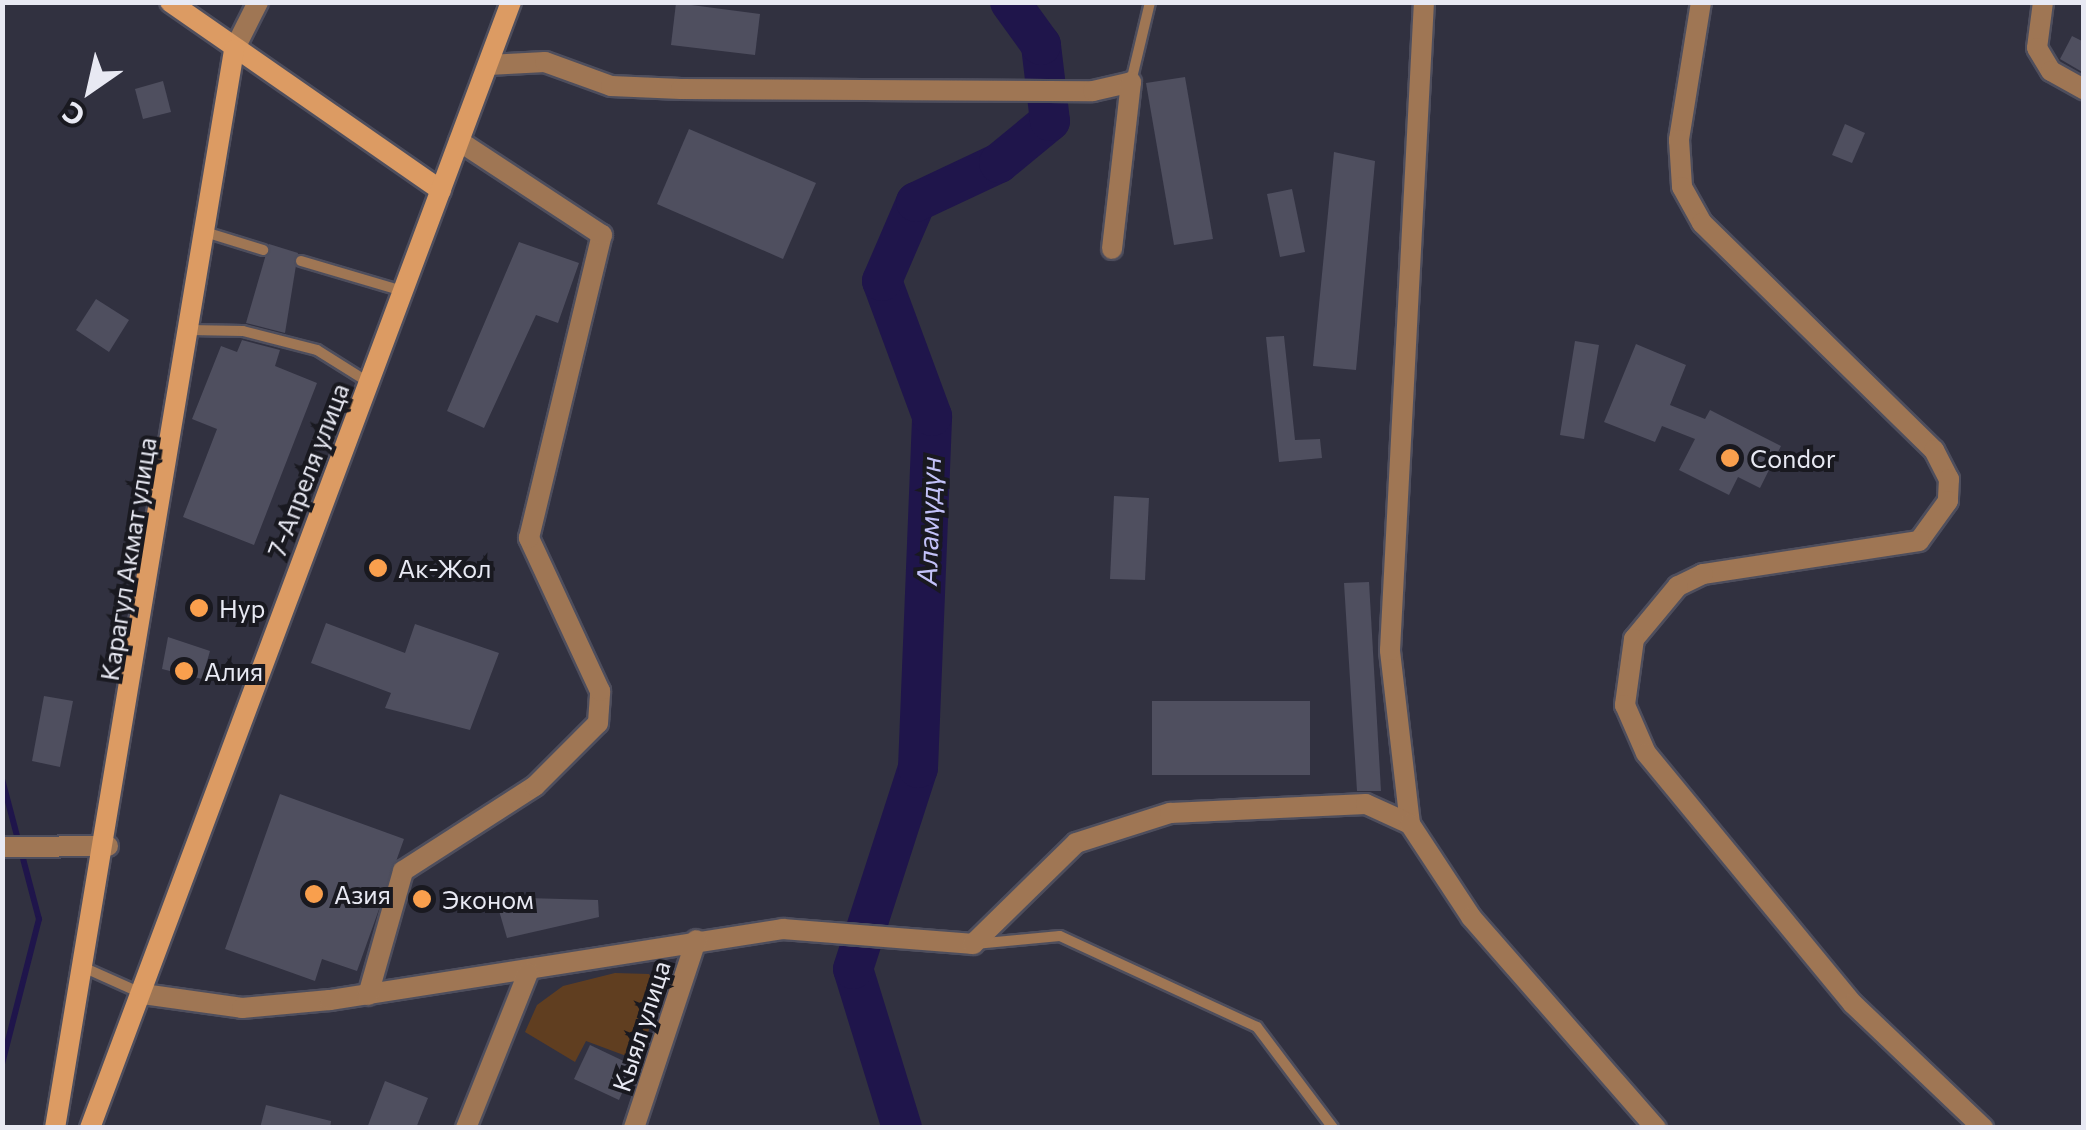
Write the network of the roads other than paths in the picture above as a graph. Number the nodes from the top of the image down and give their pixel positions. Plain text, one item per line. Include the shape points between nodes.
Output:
1 (170, 2) edge
2 (258, 2) edge
3 (512, 2) edge
4 (1150, 2) edge
5 (1424, 2) edge
6 (1701, 2) edge
7 (2043, 2) edge
8 (234, 50) junction
9 (488, 65) junction
10 (1131, 82) junction
11 (2084, 88) edge
12 (459, 141) junction
13 (440, 190) junction
14 (205, 232) junction
15 (1112, 249) dead end
16 (263, 250) dead end
17 (301, 261) dead end
18 (403, 291) junction
19 (190, 330) junction
20 (368, 382) junction
21 (1410, 824) junction
22 (108, 846) junction
23 (2, 847) edge
24 (696, 940) junction
25 (973, 944) junction
26 (85, 968) junction
27 (528, 973) junction
28 (142, 994) junction
29 (368, 995) junction
30 (55, 1128) edge
31 (90, 1128) edge
32 (466, 1128) edge
33 (634, 1128) edge
34 (1332, 1128) edge
35 (1656, 1128) edge
36 (1983, 1128) edge

1 - 8 street
2 - 8 street, Карагул Акмат улица
3 - 9 street, 7-Апреля улица
4 - 10 lane
5 - 21 street via 1390,650
6 - 36 street via 1679,140 1682,187 1702,223 1934,450 1949,480 1948,501 1919,541 1703,574 1678,586 1634,639 1625,704 1646,752 1853,1004
7 - 11 street via 2037,48 2051,71
8 - 13 street
8 - 14 street, Карагул Акмат улица
9 - 10 street via 545,62 611,86 1093,91
9 - 12 street, 7-Апреля улица
10 - 15 street
12 - 13 street, 7-Апреля улица
12 - 29 street via 602,235 530,538 600,691 598,723 535,786 403,871
13 - 18 street, 7-Апреля улица
14 - 16 lane
14 - 19 street, Карагул Акмат улица
17 - 18 lane
18 - 20 street, 7-Апреля улица
19 - 20 lane via 244,331 317,350
19 - 22 street, Карагул Акмат улица
20 - 28 street, 7-Апреля улица
21 - 25 street via 1366,804 1170,813 1076,843
21 - 35 street via 1471,917
22 - 23 street
22 - 26 street, Карагул Акмат улица
24 - 25 street via 783,929
24 - 27 street
24 - 33 street, Кыял улица
25 - 34 lane via 1060,936 1257,1027
26 - 28 lane
26 - 30 street, Карагул Акмат улица
27 - 29 street
27 - 32 street
28 - 29 street via 242,1008
28 - 31 street, 7-Апреля улица

